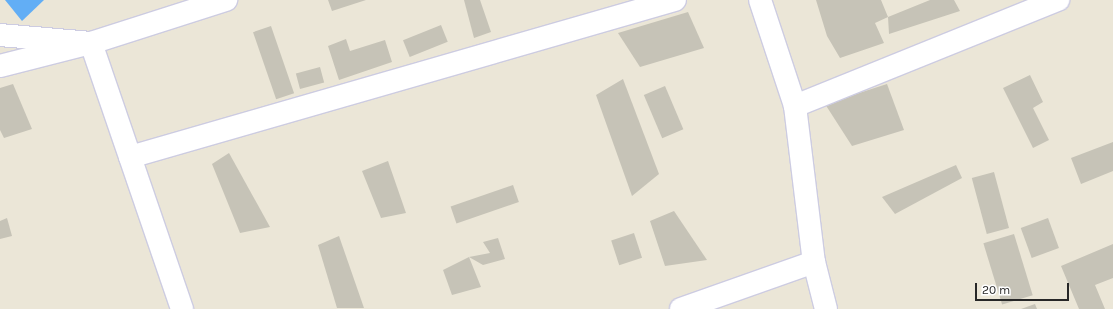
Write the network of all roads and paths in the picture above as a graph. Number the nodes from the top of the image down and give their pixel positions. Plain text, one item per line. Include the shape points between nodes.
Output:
1 (226, 0) edge
2 (675, 0) edge
3 (760, 0) edge
4 (1058, 0) edge
5 (0, 35) edge
6 (91, 43) junction
7 (0, 66) edge
8 (795, 106) junction
9 (130, 157) junction
10 (814, 262) junction
11 (182, 309) edge
12 (681, 309) edge
13 (826, 309) edge

1 - 6 street
2 - 9 street
3 - 8 street
4 - 8 street
5 - 6 street
6 - 7 street
6 - 9 street
8 - 10 street
9 - 11 street
10 - 12 street
10 - 13 street

